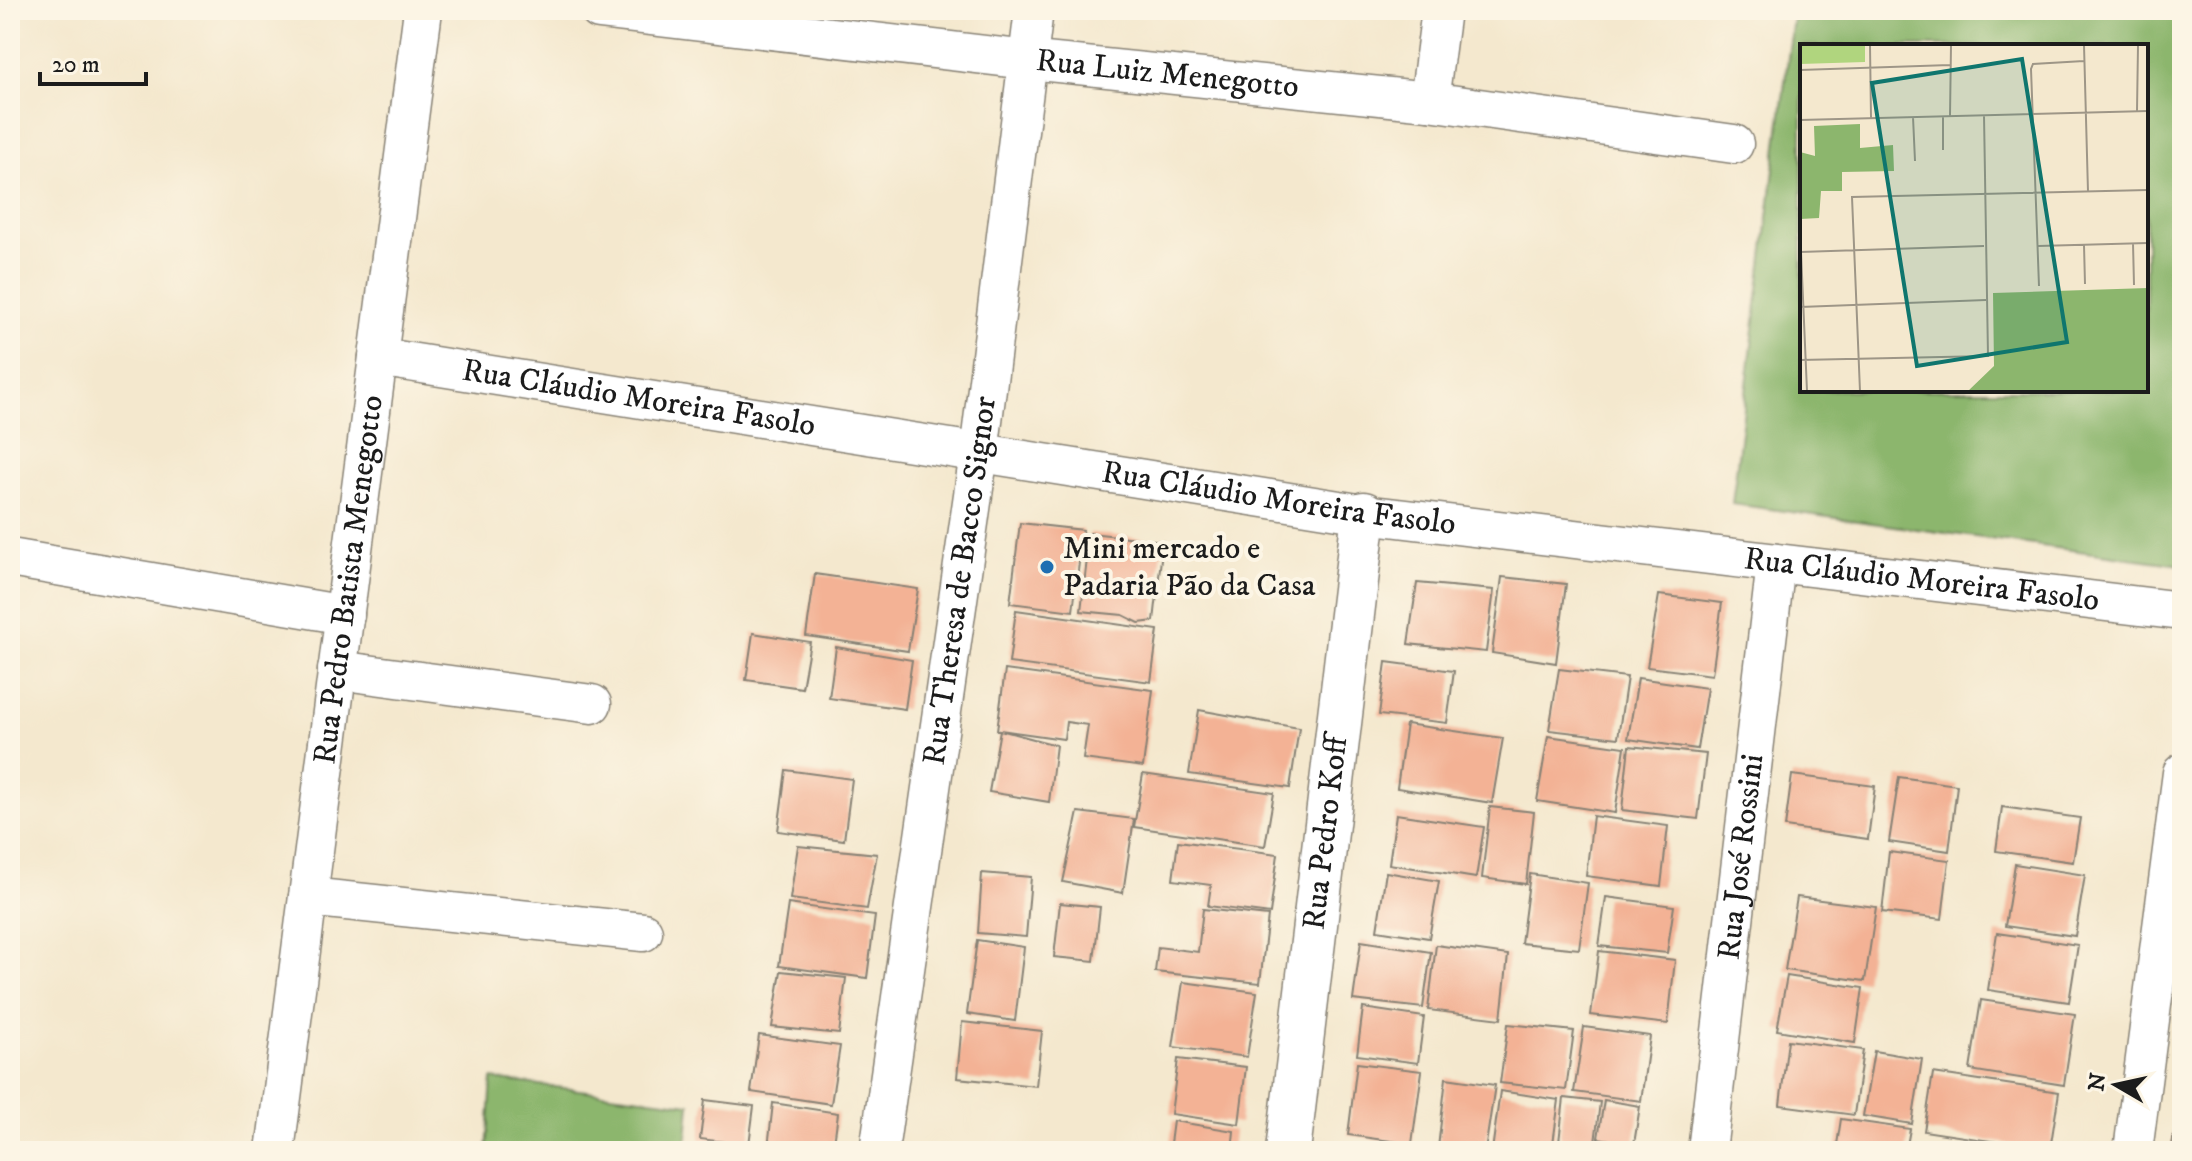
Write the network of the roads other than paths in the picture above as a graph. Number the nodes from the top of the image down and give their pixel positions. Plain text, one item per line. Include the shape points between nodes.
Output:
1 (423, 10) edge
2 (599, 10) edge
3 (1034, 10) edge
4 (1441, 10) edge
5 (1027, 60) junction
6 (1429, 101) junction
7 (1734, 144) dead end
8 (378, 357) junction
9 (979, 453) junction
10 (1364, 514) junction
11 (10, 558) edge
12 (1776, 563) junction
13 (2182, 611) edge
14 (345, 615) junction
15 (337, 670) junction
16 (592, 704) dead end
17 (2182, 773) edge
18 (308, 897) junction
19 (643, 932) dead end
20 (275, 1151) edge
21 (879, 1151) edge
22 (1288, 1151) edge
23 (1707, 1151) edge
24 (2133, 1151) edge

1 - 8 street, Rua Pedro Batista Menegotto
2 - 5 street, Rua Luiz Menegotto
3 - 5 street, Rua Theresa de Bacco Signor
4 - 6 street
5 - 6 street, Rua Luiz Menegotto
5 - 9 street, Rua Theresa de Bacco Signor
6 - 7 street, Rua Luiz Menegotto
8 - 9 street, Rua Cláudio Moreira Fasolo
8 - 14 street, Rua Pedro Batista Menegotto
9 - 10 street, Rua Cláudio Moreira Fasolo
9 - 21 street, Rua Theresa de Bacco Signor
10 - 12 street, Rua Cláudio Moreira Fasolo
10 - 22 street, Rua Pedro Koff
11 - 14 street
12 - 13 street, Rua Cláudio Moreira Fasolo
12 - 23 street, Rua José Rossini
14 - 15 street, Rua Pedro Batista Menegotto
15 - 16 street
15 - 18 street, Rua Pedro Batista Menegotto
17 - 24 street
18 - 19 street
18 - 20 street, Rua Pedro Batista Menegotto

